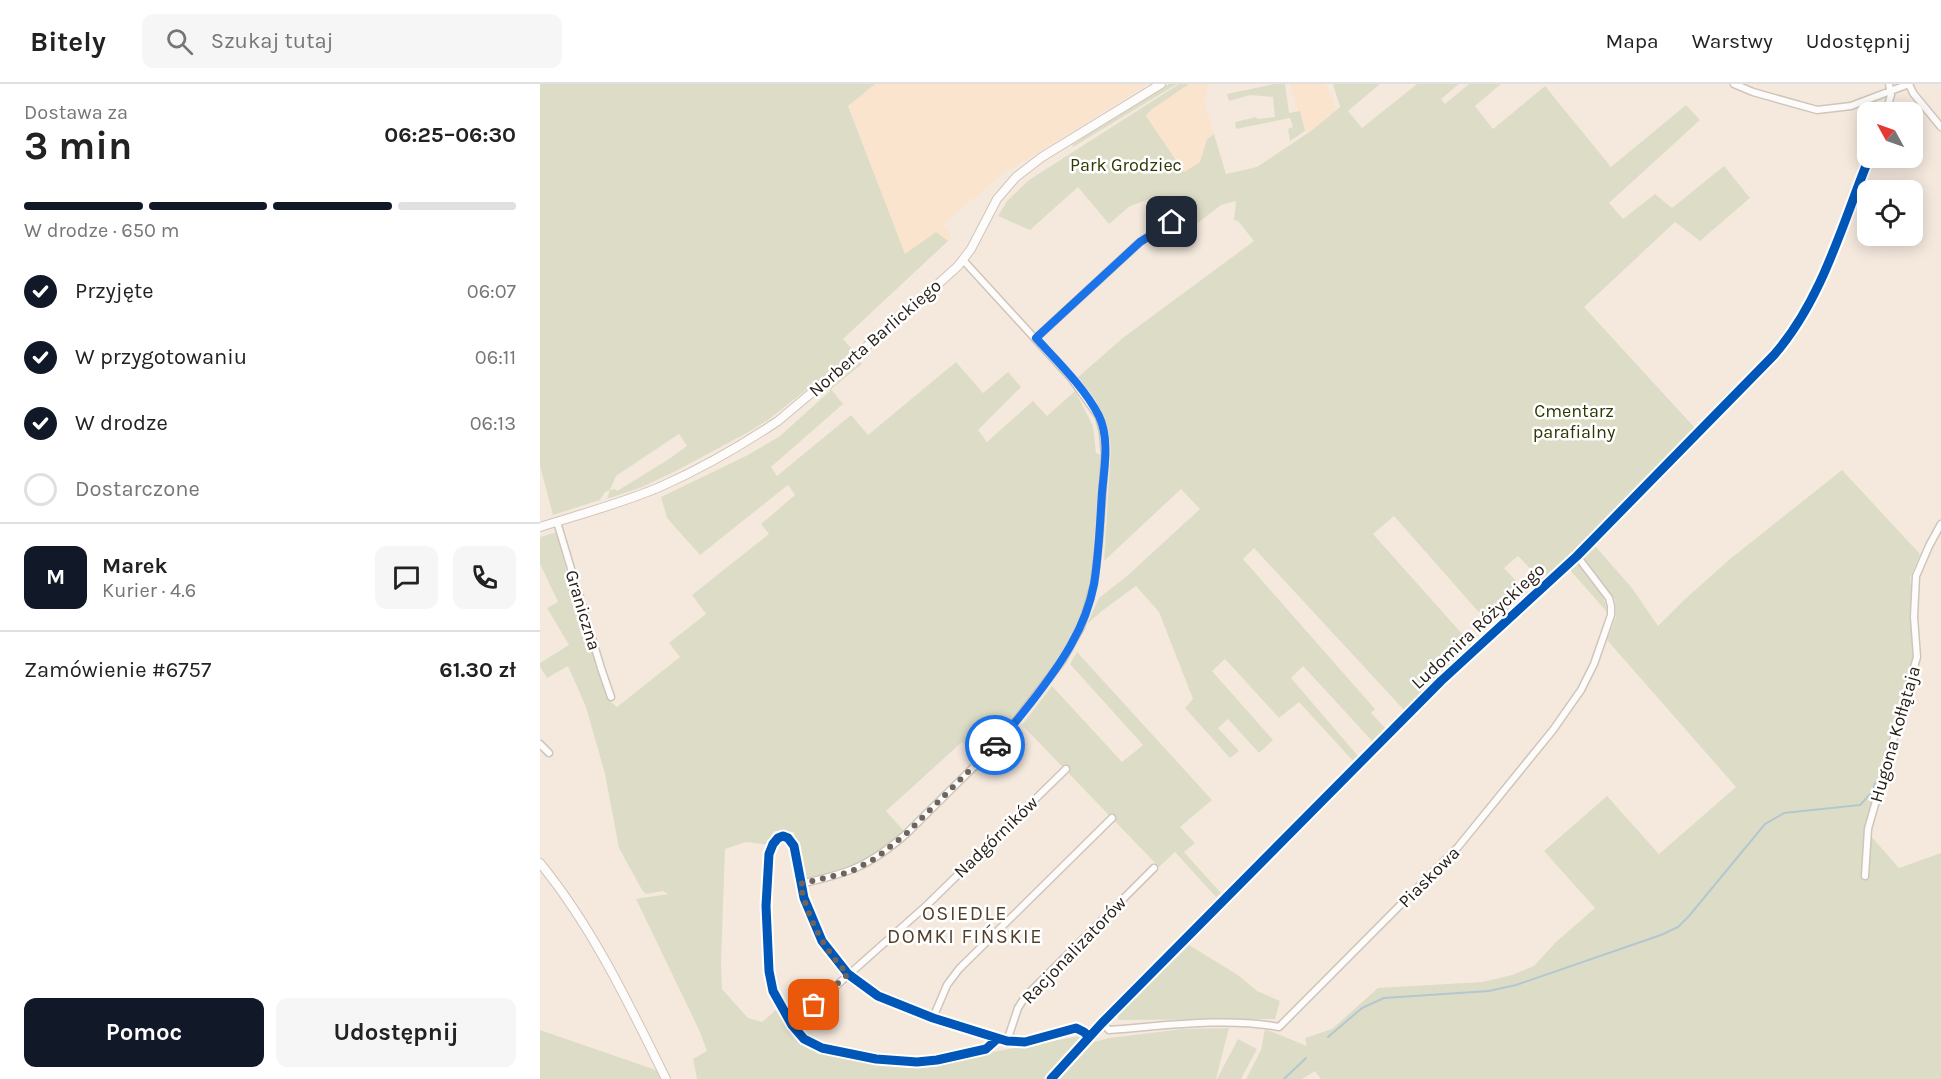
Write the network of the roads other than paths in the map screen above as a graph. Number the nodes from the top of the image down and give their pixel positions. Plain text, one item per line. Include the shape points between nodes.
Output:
1 (1161, 84) edge
2 (1734, 84) edge
3 (1909, 84) edge
4 (1890, 88) edge
5 (1941, 127) edge
6 (1865, 168) edge
7 (1172, 222) dead end
8 (963, 260) junction
9 (1036, 338) junction
10 (557, 522) junction
11 (1941, 524) edge
12 (540, 527) edge
13 (1577, 556) junction
14 (611, 697) dead end
15 (540, 744) edge
16 (549, 753) dead end
17 (1066, 769) dead end
18 (1112, 818) dead end
19 (540, 863) edge
20 (1154, 868) dead end
21 (1865, 876) dead end
22 (800, 884) junction
23 (848, 974) junction
24 (933, 1018) junction
25 (1102, 1023) junction
26 (792, 1025) junction
27 (1089, 1037) junction
28 (997, 1039) junction
29 (1007, 1041) junction
30 (666, 1079) edge
31 (1051, 1079) edge

1 - 8 street, Norberta Barlickiego via 1016,177 998,199
2 - 4 street via 1818,110 1851,106
3 - 4 street
3 - 5 street
6 - 13 street, Ludomira Różyckiego via 1818,288 1785,342
7 - 9 street via 1140,242
8 - 9 street
8 - 10 street, Norberta Barlickiego via 758,435 663,486
9 - 22 street via 1089,400 1103,432 1105,455 1094,584 1081,627 1062,661 1009,730 906,834 876,858 850,872
10 - 12 street, Norberta Barlickiego
10 - 14 street, Graniczna
11 - 21 street, Hugona Kołłątaja via 1916,576 1917,657 1868,829
13 - 25 street, Ludomira Różyckiego via 1441,681
13 - 25 street, Piaskowa via 1611,606 1611,615 1581,690 1468,837 1279,1027 1258,1023 1190,1024 1109,1030
15 - 16 street
17 - 23 street, Nadgórników via 927,906
18 - 24 street via 959,969 947,985
19 - 30 street via 614,973
20 - 29 street, Racjonalizatorów via 1025,997
22 - 23 street via 822,941
22 - 26 street via 794,846 788,838 778,838 769,854 767,949 774,991
23 - 24 street via 878,996
23 - 26 street, Nadgórników
24 - 28 street
25 - 27 street, Ludomira Różyckiego
26 - 28 street via 804,1039 822,1048 895,1061 938,1060 986,1049
27 - 29 street via 1076,1028 1025,1042
27 - 31 street, Ludomira Różyckiego
28 - 29 street

